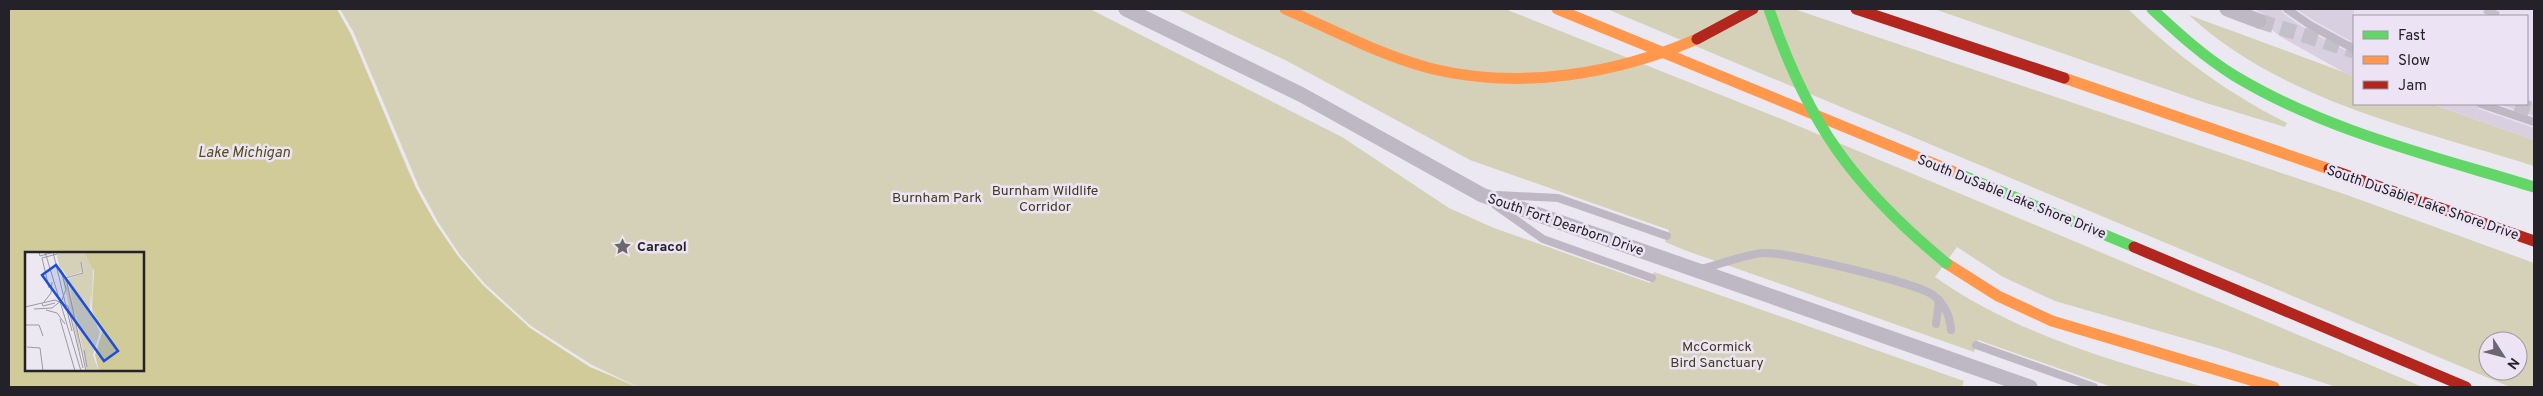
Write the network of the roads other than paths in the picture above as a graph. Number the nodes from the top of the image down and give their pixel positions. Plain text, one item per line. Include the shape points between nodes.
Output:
1 (1126, 9) edge
2 (1286, 9) edge
3 (1557, 9) edge
4 (1753, 9) edge
5 (1769, 9) edge
6 (1856, 9) edge
7 (2152, 9) edge
8 (2227, 9) edge
9 (2287, 9) edge
10 (2259, 21) tunnel mouth
11 (2353, 48) edge
12 (2484, 105) edge
13 (2534, 122) edge
14 (2534, 187) edge
15 (1482, 194) junction
16 (1667, 236) dead end
17 (2534, 241) edge
18 (1696, 270) junction
19 (1652, 278) dead end
20 (1939, 300) junction
21 (1936, 324) dead end
22 (1951, 330) dead end
23 (1976, 345) dead end
24 (2030, 387) edge
25 (2094, 387) edge
26 (2274, 387) edge
27 (2466, 387) edge

1 - 15 street, South Fort Dearborn Drive via 1302,95
2 - 4 highway, bridge via 1390,56 1452,72 1516,77 1580,74 1642,60 1690,43
3 - 27 highway, South DuSable Lake Shore Drive
5 - 26 highway, bridge via 1797,86 1824,134 1858,182 1906,232 1946,263 1998,296 2052,321
6 - 17 highway, South DuSable Lake Shore Drive via 2190,120
7 - 14 highway via 2201,53 2294,107
8 - 10 street
9 - 11 lane
12 - 13 lane
15 - 16 lane via 1558,198
15 - 18 street, South Fort Dearborn Drive
15 - 19 lane via 1543,239
18 - 20 lane via 1764,253 1795,256 1920,289
18 - 24 street, South Fort Dearborn Drive
20 - 21 lane
20 - 22 lane via 1950,315
23 - 25 lane

